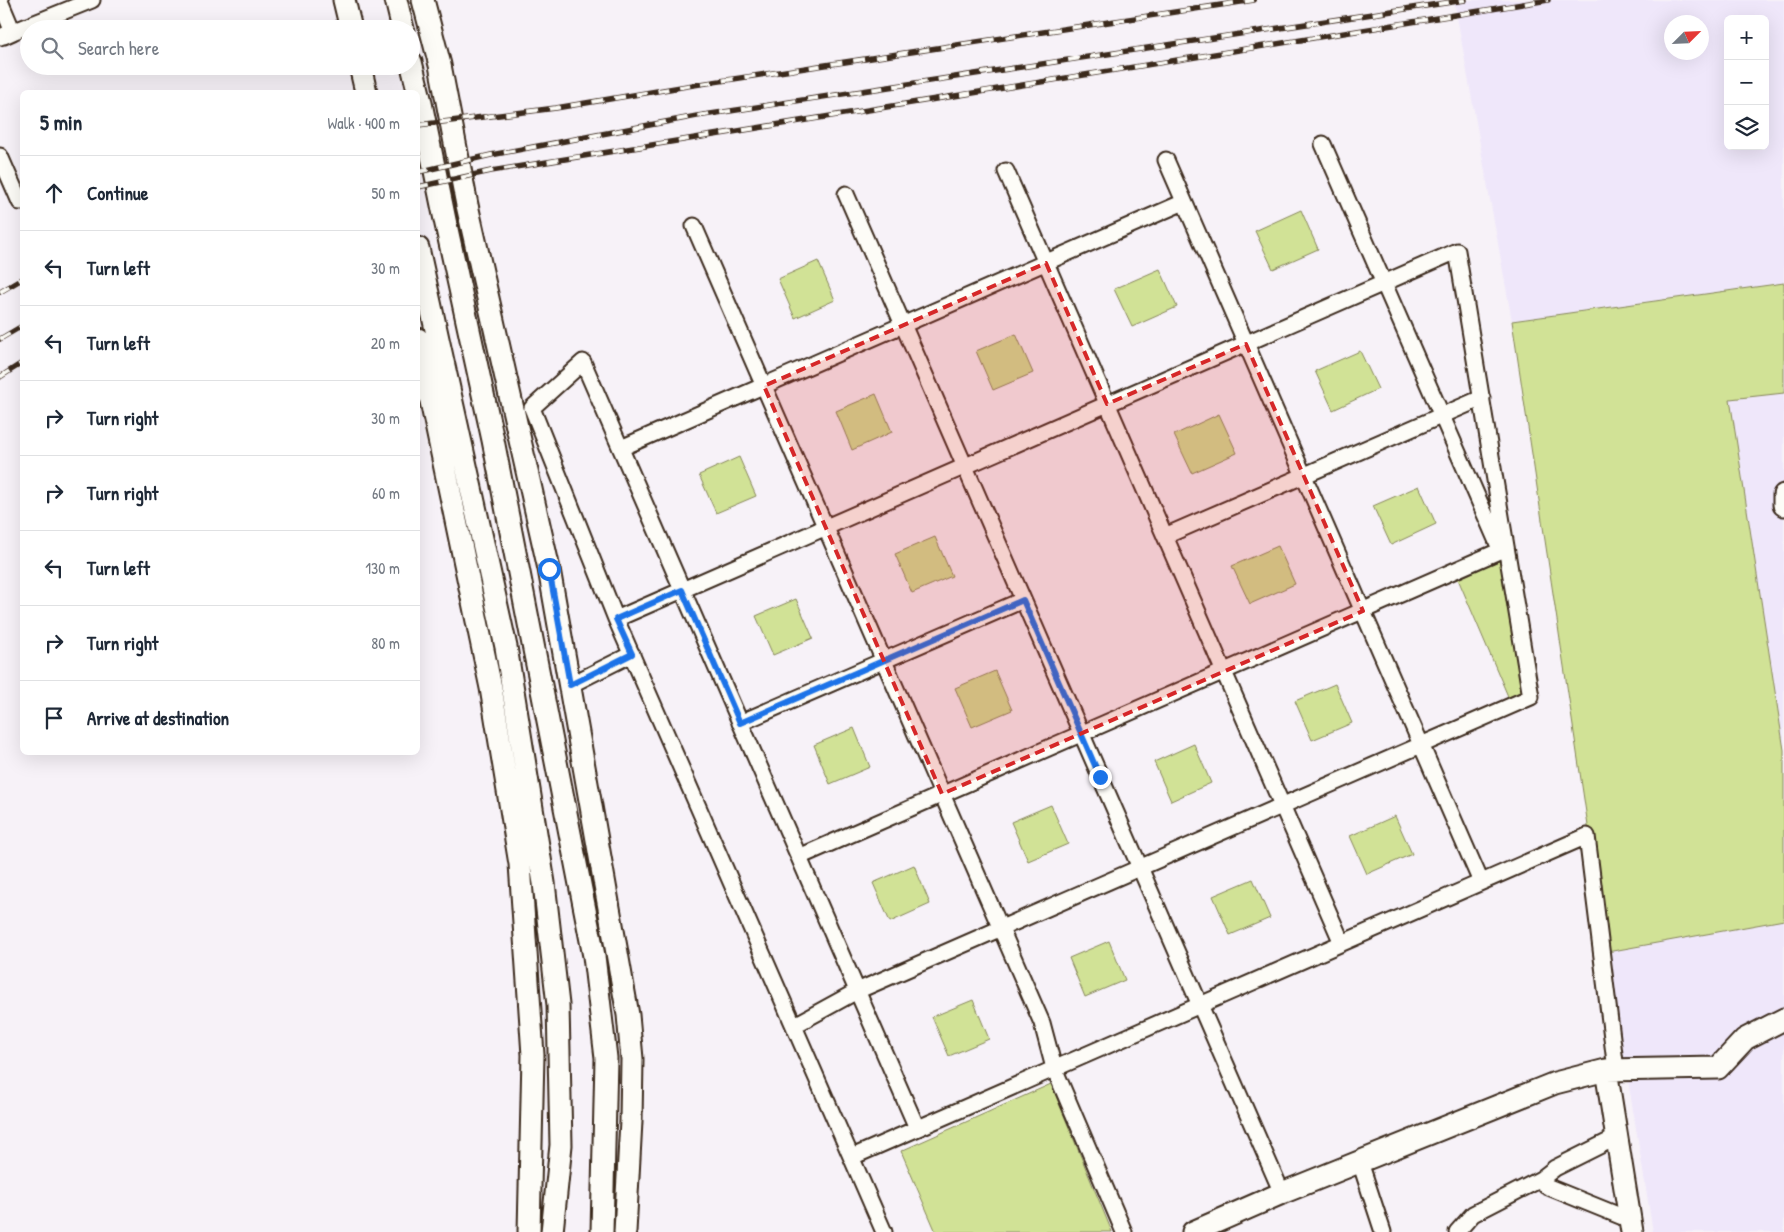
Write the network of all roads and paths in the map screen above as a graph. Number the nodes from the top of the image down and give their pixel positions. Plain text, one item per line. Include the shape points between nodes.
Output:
1 (92, 0) edge
2 (344, 0) edge
3 (359, 0) edge
4 (396, 0) edge
5 (423, 0) edge
6 (0, 1) edge
7 (43, 20) edge
8 (349, 20) edge
9 (364, 20) edge
10 (401, 20) edge
11 (20, 29) edge
12 (4, 36) edge
13 (362, 75) edge
14 (377, 75) edge
15 (414, 75) edge
16 (366, 90) edge
17 (381, 90) edge
18 (418, 90) edge
19 (420, 98) edge
20 (1323, 144) dead end
21 (0, 156) edge
22 (1166, 160) dead end
23 (1006, 171) dead end
24 (846, 194) dead end
25 (20, 202) edge
26 (1184, 202) junction
27 (694, 226) dead end
28 (420, 257) edge
29 (1046, 263) junction
30 (1384, 283) junction
31 (903, 325) junction
32 (1246, 344) junction
33 (420, 349) edge
34 (764, 386) junction
35 (1482, 398) junction
36 (1107, 404) junction
37 (1442, 416) junction
38 (621, 448) junction
39 (964, 466) junction
40 (1304, 476) junction
41 (1784, 494) edge
42 (1784, 505) edge
43 (825, 527) junction
44 (1165, 536) junction
45 (1504, 549) junction
46 (682, 590) junction
47 (1023, 600) junction
48 (1363, 611) junction
49 (616, 619) junction
50 (632, 654) junction
51 (884, 661) junction
52 (1224, 671) junction
53 (570, 685) junction
54 (740, 723) junction
55 (1081, 734) junction
56 (1421, 745) junction
57 (942, 794) junction
58 (1283, 806) junction
59 (799, 857) junction
60 (1140, 868) junction
61 (1481, 882) junction
62 (1000, 928) junction
63 (1342, 942) junction
64 (857, 991) junction
65 (1200, 1005) junction
66 (1784, 1019) edge
67 (795, 1025) junction
68 (1054, 1068) junction
69 (1611, 1070) junction
70 (917, 1128) junction
71 (1617, 1137) junction
72 (852, 1157) junction
73 (1360, 1162) junction
74 (1541, 1179) junction
75 (1282, 1193) junction
76 (1631, 1226) edge
77 (1200, 1231) edge
78 (529, 1232) edge
79 (552, 1232) edge
80 (602, 1232) edge
81 (625, 1232) edge
82 (884, 1232) edge
83 (1124, 1232) edge
84 (1383, 1232) edge
85 (1458, 1232) edge

1 - 7 street
2 - 8 street
3 - 9 street
4 - 10 street
5 - 53 street via 440,64 467,205 549,569
6 - 12 street
11 - 12 street
13 - 16 street
14 - 17 street
15 - 18 street
19 - 80 street via 493,440 594,956 606,1058
20 - 30 street
21 - 25 street
22 - 26 street
23 - 29 street
24 - 31 street
26 - 29 street
26 - 32 street
27 - 34 street
28 - 79 street via 506,647 544,883 558,1005 561,1145
29 - 31 street
29 - 36 street
30 - 32 street
30 - 35 street via 1457,251
30 - 37 street
31 - 34 street
31 - 39 street
32 - 36 street
32 - 40 street
33 - 78 street via 491,688 520,864 533,1055
34 - 38 street
34 - 43 street
35 - 37 street
35 - 45 street
36 - 39 street
36 - 44 street
37 - 40 street
37 - 45 street
38 - 46 street
38 - 49 street via 583,362 532,408
39 - 43 street
39 - 47 street
40 - 44 street
40 - 48 street
41 - 42 street
43 - 46 street
43 - 51 street
44 - 52 street
45 - 48 street
45 - 56 street via 1531,697
46 - 49 street
46 - 54 street
47 - 51 street
47 - 55 street
48 - 52 street
48 - 56 street
49 - 50 street
50 - 53 street
50 - 67 street
51 - 54 street
51 - 57 street
52 - 55 street
52 - 58 street
53 - 81 street via 628,1015 632,1059
54 - 59 street
55 - 57 street
55 - 60 street
56 - 58 street
56 - 61 street
57 - 59 street
57 - 62 street
58 - 60 street
58 - 63 street
59 - 64 street
60 - 62 street
60 - 65 street
61 - 63 street
61 - 69 street via 1587,836
62 - 64 street
62 - 68 street via 1042,1023
63 - 65 street
64 - 67 street
64 - 70 street
65 - 68 street
65 - 75 street
66 - 69 street via 1745,1039 1718,1068
67 - 72 street
68 - 70 street
68 - 83 street
69 - 71 street
69 - 73 street via 1555,1083
70 - 72 street
71 - 74 street via 1555,1168
71 - 76 street
72 - 82 street
73 - 75 street
73 - 84 street
74 - 76 street via 1546,1186
74 - 85 street via 1473,1214
75 - 77 street

